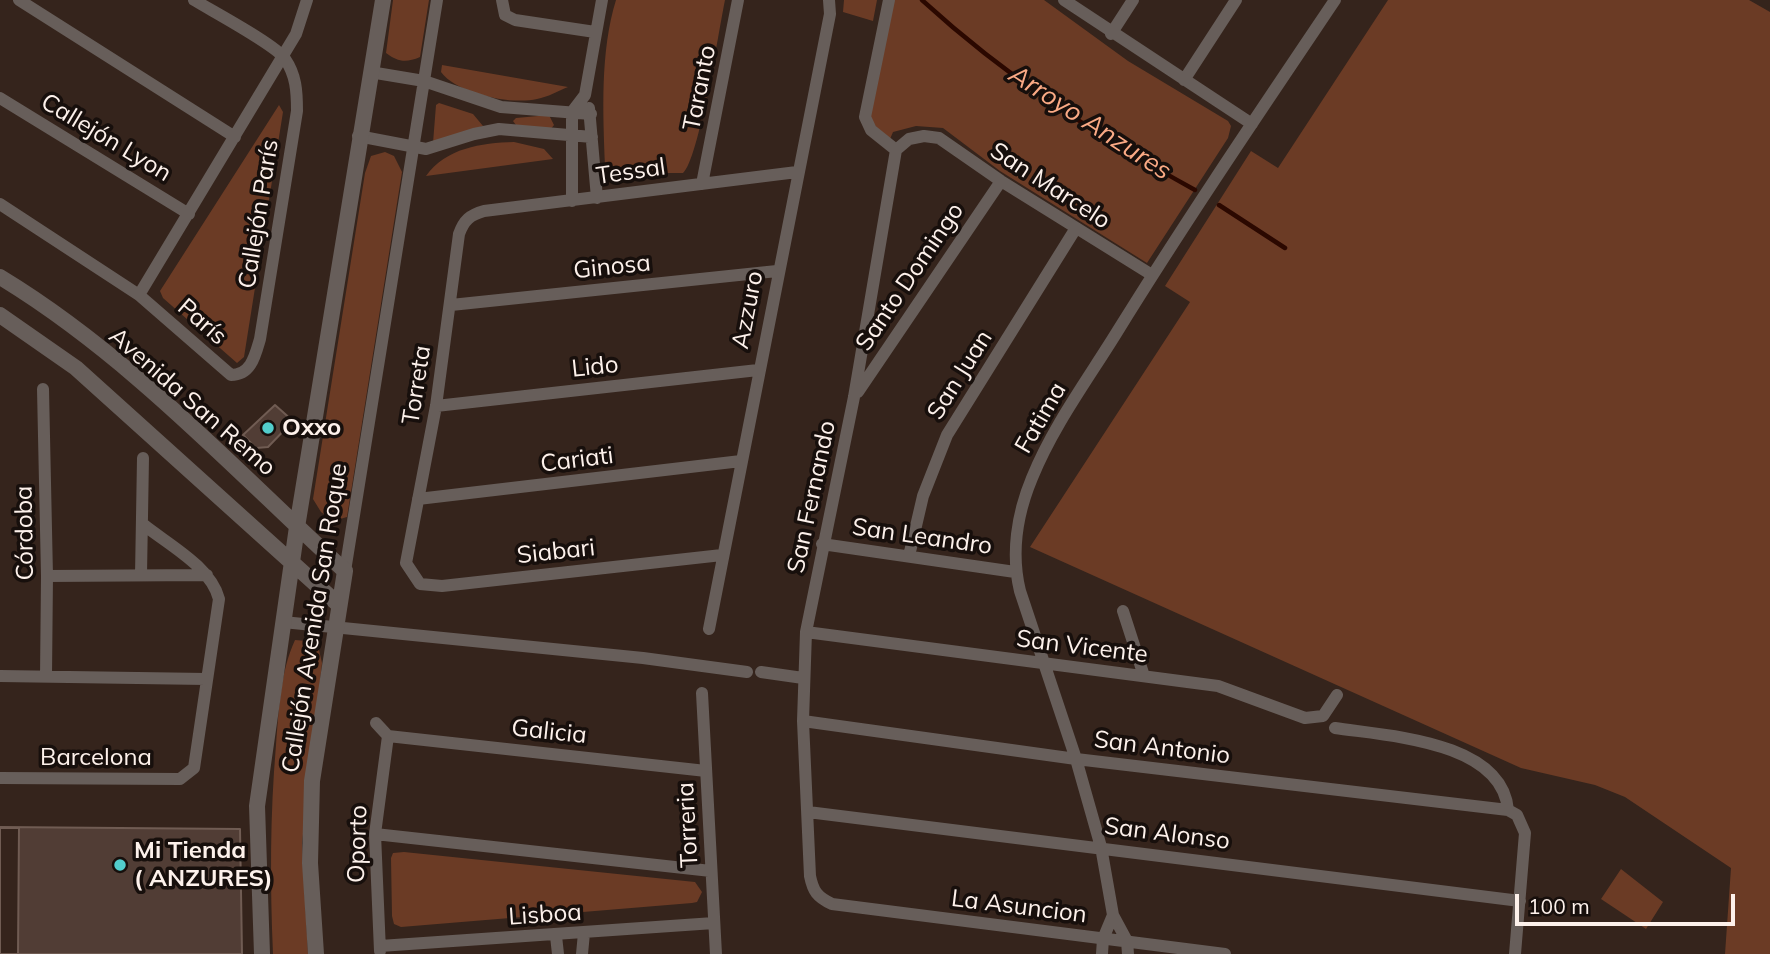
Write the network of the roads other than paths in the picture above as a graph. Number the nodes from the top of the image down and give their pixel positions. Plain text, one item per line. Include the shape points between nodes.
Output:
1 (19, 0) edge
2 (194, 0) edge
3 (307, 0) edge
4 (383, 0) edge
5 (437, 0) edge
6 (602, 0) edge
7 (738, 0) edge
8 (829, 0) edge
9 (889, 0) edge
10 (1064, 0) edge
11 (1133, 0) edge
12 (1236, 0) edge
13 (1335, 0) edge
14 (502, 3) edge
15 (595, 32) junction
16 (1111, 34) junction
17 (284, 55) junction
18 (370, 72) junction
19 (1184, 80) junction
20 (424, 81) junction
21 (585, 95) junction
22 (0, 98) edge
23 (501, 107) junction
24 (572, 112) junction
25 (591, 114) junction
26 (1252, 124) junction
27 (499, 130) junction
28 (358, 136) junction
29 (571, 136) junction
30 (235, 137) junction
31 (592, 137) junction
32 (412, 147) junction
33 (896, 149) junction
34 (797, 172) junction
35 (1001, 181) junction
36 (702, 184) junction
37 (597, 198) junction
38 (572, 201) junction
39 (0, 204) edge
40 (190, 214) junction
41 (471, 215) joint
42 (1076, 228) junction
43 (777, 271) junction
44 (1152, 275) junction
45 (0, 277) edge
46 (139, 295) junction
47 (451, 305) junction
48 (0, 315) edge
49 (94, 345) junction
50 (76, 368) junction
51 (758, 370) junction
52 (240, 375) joint
53 (43, 389) dead end
54 (854, 397) junction
55 (436, 406) junction
56 (143, 458) dead end
57 (741, 461) junction
58 (418, 499) junction
59 (144, 525) junction
60 (297, 527) junction
61 (822, 544) junction
62 (722, 555) junction
63 (909, 556) junction
64 (406, 563) joint
65 (292, 564) junction
66 (345, 571) junction
67 (1015, 572) junction
68 (141, 575) junction
69 (207, 575) junction
70 (47, 576) junction
71 (339, 605) junction
72 (1123, 611) dead end
73 (284, 622) junction
74 (335, 627) junction
75 (709, 629) dead end
76 (806, 632) junction
77 (1043, 664) junction
78 (747, 672) dead end
79 (761, 672) dead end
80 (0, 676) edge
81 (46, 676) junction
82 (1144, 676) junction
83 (803, 678) junction
84 (206, 679) junction
85 (702, 693) dead end
86 (1337, 695) dead end
87 (803, 721) junction
88 (376, 723) dead end
89 (1335, 729) dead end
90 (388, 736) junction
91 (1076, 759) junction
92 (706, 771) junction
93 (0, 778) edge
94 (808, 812) junction
95 (1512, 813) junction
96 (375, 834) junction
97 (1101, 847) junction
98 (711, 871) junction
99 (812, 888) joint
100 (1520, 901) junction
101 (1113, 915) junction
102 (714, 923) junction
103 (584, 933) junction
104 (556, 936) junction
105 (1102, 939) junction
106 (1127, 948) edge
107 (380, 950) edge
108 (262, 954) edge
109 (316, 954) edge
110 (558, 954) edge
111 (582, 954) edge
112 (716, 954) edge
113 (1102, 954) edge
114 (1225, 954) edge
115 (1516, 954) edge

1 - 30 street
2 - 17 street
3 - 17 street, Callejón París
4 - 18 street, Callejón Avenida San Roque
5 - 20 street, Callejón Avenida San Roque
6 - 15 street
7 - 36 street, Taranto
8 - 34 street, Azzuro via 830,14
9 - 33 street via 865,117 871,130
10 - 16 street
11 - 16 street
12 - 19 street
13 - 26 street, Fatima
14 - 15 street via 505,15 515,20
15 - 21 street
16 - 19 street
17 - 30 street, Callejón París
17 - 52 street, Callejón París via 294,76 297,111 260,339 256,355
18 - 20 street
18 - 28 street, Callejón Avenida San Roque
19 - 26 street
20 - 23 street
20 - 32 street, Callejón Avenida San Roque
21 - 24 street
21 - 25 street
22 - 40 street, Callejón Lyon
23 - 24 street
23 - 27 street
24 - 25 street
24 - 29 street
25 - 31 street
26 - 44 street, Fatima
27 - 29 street
27 - 32 street via 426,149
28 - 32 street
28 - 60 street, Callejón Avenida San Roque
29 - 31 street
29 - 38 street
30 - 40 street, Callejón París
31 - 37 street
32 - 66 street, Callejón Avenida San Roque
33 - 35 street, San Marcelo via 909,139 939,138
33 - 54 street, San Fernando
34 - 36 street, Tessal
34 - 43 street, Azzuro
35 - 42 street, San Marcelo
35 - 54 street, Santo Domingo
36 - 37 street, Tessal
37 - 38 street, Tessal
38 - 41 street, Tessal
39 - 46 street, París
40 - 46 street, Callejón París
41 - 47 street, Torreta via 459,234
42 - 44 street, San Marcelo
42 - 63 street, San Juan via 947,435 923,495
43 - 47 street, Ginosa
43 - 51 street, Azzuro
44 - 67 street, Fatima via 1048,443 1031,479 1020,514
45 - 49 street, Avenida San Remo
46 - 52 street, París via 231,375
47 - 55 street, Torreta
48 - 50 street, Avenida San Remo
49 - 50 street
49 - 60 street, Avenida San Remo via 161,399
50 - 65 street, Avenida San Remo
51 - 55 street, Lido
51 - 57 street, Azzuro
53 - 70 street, Córdoba
54 - 61 street, San Fernando
55 - 58 street, Torreta
56 - 59 street
57 - 58 street, Cariati
57 - 62 street, Azzuro
58 - 64 street, Torreta
59 - 68 street
59 - 69 street
60 - 65 street, Callejón Avenida San Roque
60 - 66 street, Avenida San Remo
61 - 63 street, San Leandro
61 - 76 street, San Fernando
62 - 64 street, Siabari via 430,587 420,584
62 - 75 street, Azzuro
63 - 67 street, San Leandro
65 - 71 street, Avenida San Remo
65 - 73 street, Callejón Avenida San Roque
66 - 71 street, Callejón Avenida San Roque
67 - 77 street, Fatima
68 - 69 street
68 - 70 street
69 - 84 street via 219,599
70 - 81 street, Córdoba
71 - 74 street, Callejón Avenida San Roque
72 - 82 street
73 - 74 street
73 - 108 street, Callejón Avenida San Roque via 257,807
74 - 78 street
74 - 109 street, Callejón Avenida San Roque via 312,780 310,863
76 - 77 street, San Vicente
76 - 83 street, San Fernando
77 - 82 street, San Vicente
77 - 91 street, Fatima
79 - 83 street
80 - 81 street
81 - 84 street
82 - 86 street, San Vicente via 1229,688 1305,718 1323,716
83 - 87 street, San Fernando
84 - 93 street, Barcelona via 197,757 190,774 180,779
85 - 92 street, Torreria
87 - 91 street, San Antonio
87 - 94 street, San Fernando
88 - 90 street
89 - 95 street via 1429,743 1464,754 1494,777 1505,791
90 - 92 street, Galicia
90 - 96 street, Oporto
91 - 95 street, San Antonio
91 - 97 street, Fatima
92 - 98 street, Torreria
94 - 97 street, San Alonso
94 - 99 street, San Fernando
95 - 100 street via 1525,833
96 - 98 street
96 - 107 street, Oporto
97 - 100 street, San Alonso
97 - 101 street, Fatima
98 - 102 street, Torreria
99 - 105 street, La Asuncion via 832,904
100 - 115 street
101 - 105 street
101 - 106 street, Fatima
102 - 103 street, Lisboa
102 - 112 street, Torreria
103 - 104 street, Lisboa
103 - 111 street
104 - 107 street, Lisboa
104 - 110 street
105 - 106 street, La Asuncion
105 - 113 street
106 - 114 street, La Asuncion

